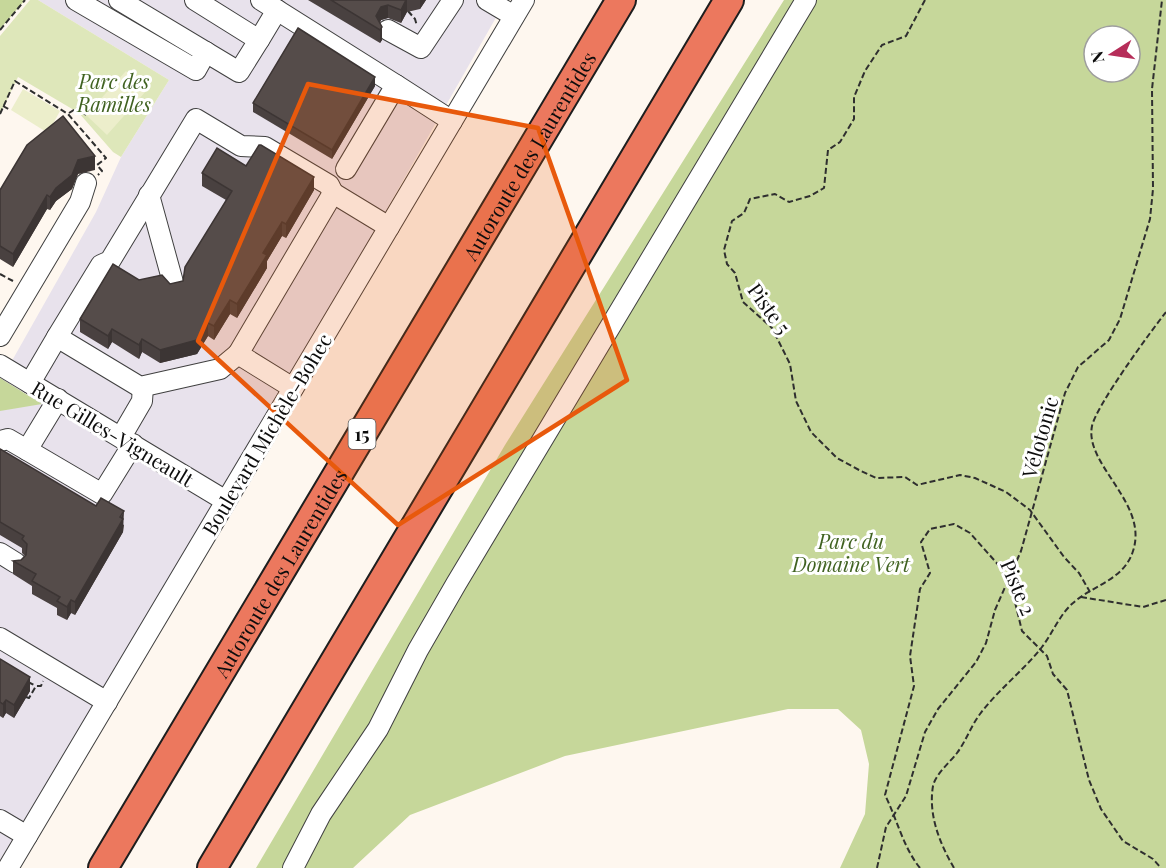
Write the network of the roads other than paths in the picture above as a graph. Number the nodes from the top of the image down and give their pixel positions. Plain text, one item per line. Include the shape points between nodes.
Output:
1 (76, 0) edge
2 (119, 0) edge
3 (195, 0) edge
4 (453, 0) edge
5 (487, 0) edge
6 (621, 0) edge
7 (729, 0) edge
8 (806, 0) edge
9 (269, 5) edge
10 (519, 8) edge
11 (388, 30) dead end
12 (259, 40) junction
13 (206, 52) junction
14 (396, 85) junction
15 (452, 121) junction
16 (346, 169) dead end
17 (93, 178) road end
18 (333, 193) junction
19 (150, 195) junction
20 (389, 227) junction
21 (174, 286) edge
22 (0, 336) edge
23 (57, 337) junction
24 (238, 354) junction
25 (0, 365) edge
26 (30, 382) junction
27 (143, 387) junction
28 (293, 388) junction
29 (58, 399) junction
30 (0, 441) edge
31 (127, 441) junction
32 (27, 450) junction
33 (226, 501) junction
34 (0, 638) edge
35 (107, 702) junction
36 (0, 820) edge
37 (27, 836) junction
38 (8, 868) edge
39 (103, 868) edge
40 (212, 868) edge
41 (293, 868) edge

1 - 13 street via 196,70
2 - 13 street
3 - 12 street
4 - 11 street via 421,48
5 - 10 street
6 - 39 highway, Autoroute des Laurentides / 15
7 - 40 highway
8 - 41 street via 456,584 378,729 321,814
9 - 12 street
9 - 14 street
10 - 15 street, Boulevard Michèle-Bohec
12 - 13 street via 239,72
14 - 15 street
14 - 16 street
15 - 20 street, Boulevard Michèle-Bohec
17 - 22 street
18 - 19 street via 329,185 266,147 241,146 196,119
18 - 20 street
18 - 24 street
19 - 21 street
19 - 23 street
20 - 28 street, Boulevard Michèle-Bohec
23 - 26 street
23 - 27 street via 133,385
24 - 27 street via 220,369
24 - 28 street
25 - 26 street, Rue Gilles-Vigneault
26 - 29 street, Rue Gilles-Vigneault
27 - 31 street via 142,401
28 - 33 street, Boulevard Michèle-Bohec
29 - 31 street, Rue Gilles-Vigneault
29 - 32 street
30 - 32 street via 8,439
31 - 32 street via 102,494
31 - 33 street, Rue Gilles-Vigneault
33 - 35 street, Boulevard Michèle-Bohec
34 - 35 street
35 - 37 street, Boulevard Michèle-Bohec
36 - 37 street
37 - 38 street, Boulevard Michèle-Bohec

